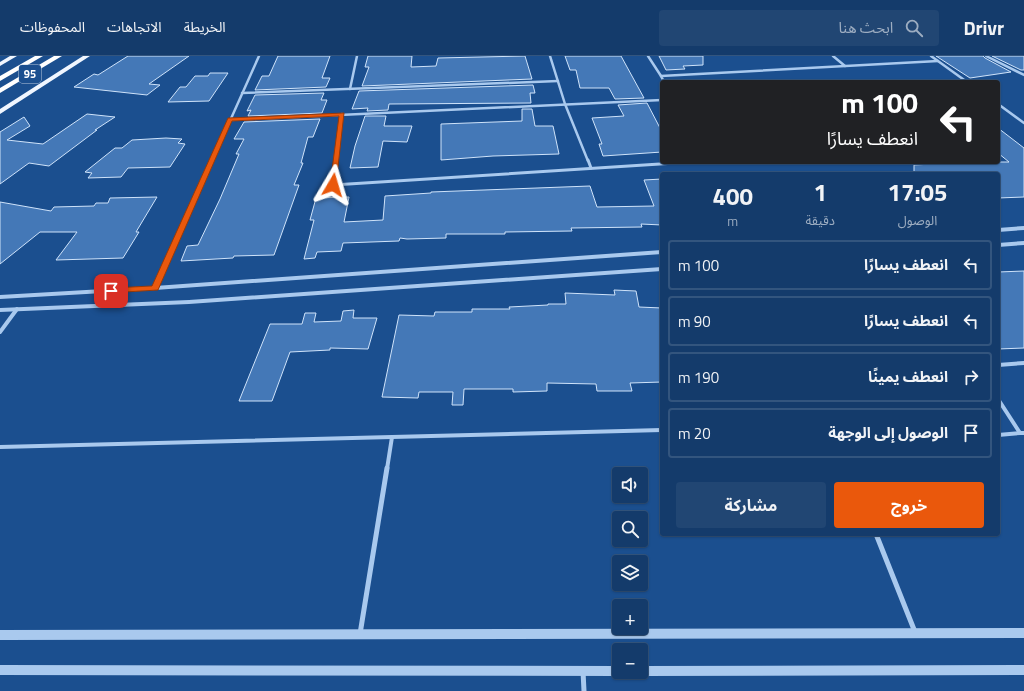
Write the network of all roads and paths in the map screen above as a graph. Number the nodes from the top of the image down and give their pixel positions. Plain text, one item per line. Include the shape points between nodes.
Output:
1 (14, 56) edge
2 (40, 56) edge
3 (59, 56) edge
4 (88, 56) edge
5 (259, 56) edge
6 (357, 56) edge
7 (550, 56) edge
8 (648, 56) edge
9 (833, 56) edge
10 (931, 56) edge
11 (986, 56) edge
12 (938, 61) junction
13 (0, 64) edge
14 (845, 66) junction
15 (1024, 75) edge
16 (661, 76) junction
17 (0, 79) edge
18 (663, 80) edge
19 (964, 80) edge
20 (558, 81) junction
21 (350, 89) junction
22 (0, 91) edge
23 (242, 93) junction
24 (660, 100) edge
25 (565, 104) junction
26 (1000, 105) edge
27 (0, 112) edge
28 (342, 114) junction
29 (230, 120) junction
30 (1024, 123) edge
31 (660, 164) edge
32 (591, 168) junction
33 (1024, 228) edge
34 (1000, 230) edge
35 (1024, 243) edge
36 (1000, 245) edge
37 (660, 252) edge
38 (660, 269) edge
39 (155, 288) junction
40 (0, 297) edge
41 (16, 309) junction
42 (0, 310) edge
43 (0, 332) edge
44 (1024, 363) edge
45 (1000, 365) edge
46 (1000, 402) edge
47 (660, 430) edge
48 (1022, 433) edge
49 (1000, 435) edge
50 (392, 437) junction
51 (0, 447) edge
52 (877, 536) edge
53 (916, 633) junction
54 (1024, 633) edge
55 (0, 634) edge
56 (360, 634) junction
57 (0, 670) edge
58 (1024, 670) edge
59 (583, 671) junction
60 (612, 671) edge
61 (648, 671) edge
62 (584, 691) edge

1 - 13 main road
2 - 17 highway, 95
3 - 22 highway, 95
4 - 27 main road
5 - 23 street
6 - 21 street
7 - 20 street
8 - 16 street
9 - 14 street
10 - 12 street
11 - 15 street
12 - 14 street
12 - 19 street
14 - 16 street
16 - 18 street
20 - 21 street
20 - 25 street
21 - 23 street
23 - 29 street
24 - 25 street
25 - 28 street
25 - 32 street
26 - 30 street
28 - 29 street
28 - 32 street via 333,185
29 - 39 street
31 - 32 street
33 - 34 street
35 - 36 street
37 - 39 street
38 - 41 street via 189,302
39 - 40 street
41 - 42 street
41 - 43 street
44 - 45 street
46 - 48 street
47 - 50 street
48 - 49 street
50 - 51 street
50 - 56 street
52 - 53 street
53 - 54 street
53 - 56 street
55 - 56 street
57 - 59 street
58 - 61 street
59 - 60 street
59 - 62 street

